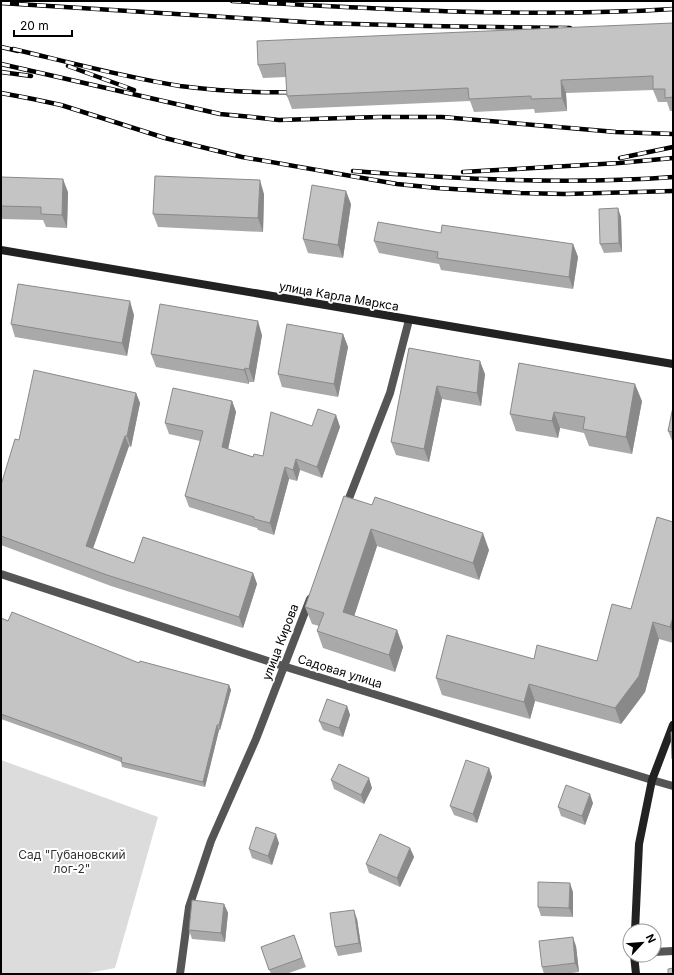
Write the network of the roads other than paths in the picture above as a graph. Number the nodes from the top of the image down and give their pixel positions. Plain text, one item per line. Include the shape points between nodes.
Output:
1 (1, 250) edge
2 (409, 320) junction
3 (673, 364) edge
4 (343, 514) edge
5 (1, 574) edge
6 (312, 594) edge
7 (283, 666) junction
8 (673, 726) edge
9 (652, 780) junction
10 (673, 786) edge
11 (635, 923) edge
12 (662, 952) edge
13 (673, 952) edge
14 (635, 963) edge
15 (180, 974) edge
16 (636, 974) edge

1 - 2 main road, улица Карла Маркса
2 - 3 main road, улица Карла Маркса
2 - 4 street via 390,393
5 - 7 street, Садовая улица
6 - 7 street, улица Кирова
7 - 9 street, Садовая улица
7 - 15 street, улица Кирова via 256,740 211,841 189,907
8 - 9 main road
9 - 10 street, Садовая улица
9 - 11 main road via 639,844
12 - 13 street
14 - 16 main road

